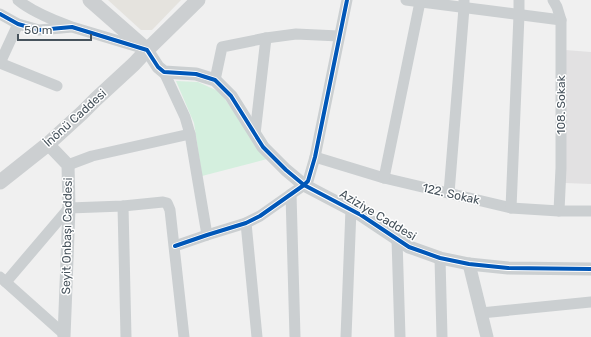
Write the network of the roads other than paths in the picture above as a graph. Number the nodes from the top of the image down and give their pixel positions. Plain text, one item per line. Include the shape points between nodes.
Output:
1 (18, 0) edge
2 (90, 0) edge
3 (198, 0) edge
4 (347, 0) edge
5 (406, 0) edge
6 (519, 0) edge
7 (553, 0) edge
8 (420, 2) junction
9 (464, 4) edge
10 (0, 14) edge
11 (519, 15) junction
12 (561, 20) junction
13 (18, 24) junction
14 (72, 27) junction
15 (339, 36) junction
16 (266, 38) junction
17 (146, 50) junction
18 (0, 63) edge
19 (164, 72) junction
20 (215, 80) junction
21 (57, 86) dead end
22 (190, 134) junction
23 (255, 134) junction
24 (48, 144) junction
25 (315, 157) junction
26 (68, 165) junction
27 (384, 178) junction
28 (0, 182) edge
29 (304, 185) junction
30 (449, 193) junction
31 (292, 194) junction
32 (123, 206) junction
33 (69, 208) junction
34 (511, 208) junction
35 (351, 209) junction
36 (559, 211) junction
37 (591, 211) edge
38 (246, 223) junction
39 (207, 235) junction
40 (397, 239) junction
41 (174, 246) junction
42 (440, 258) junction
43 (469, 264) junction
44 (591, 269) edge
45 (3, 280) edge
46 (591, 302) edge
47 (481, 313) junction
48 (64, 336) edge
49 (126, 337) edge
50 (184, 337) edge
51 (257, 337) edge
52 (295, 337) edge
53 (346, 337) edge
54 (400, 337) edge
55 (442, 337) edge
56 (487, 337) edge

1 - 14 street
2 - 17 main road
3 - 17 main road, İnönü Caddesi
4 - 15 street
5 - 8 street
6 - 11 street
7 - 12 street, 108. Sokak
8 - 9 street
8 - 27 street
9 - 11 street
9 - 30 street
10 - 13 street
11 - 12 street
11 - 34 street
12 - 36 street, 108. Sokak
13 - 14 street via 39,30
13 - 18 street
14 - 17 street
15 - 16 street via 296,34
15 - 25 street
16 - 20 street via 222,47
16 - 23 street
17 - 19 street
17 - 24 main road, İnönü Caddesi
18 - 21 street
19 - 20 street, Aziziye Caddesi via 196,74
19 - 22 street
20 - 23 street, Aziziye Caddesi via 231,96
22 - 26 street via 92,156
22 - 39 street
23 - 29 street, Aziziye Caddesi via 263,147
24 - 26 street, Seyit Onbaşı Caddesi
24 - 28 main road, İnönü Caddesi
25 - 27 street, 122. Sokak
25 - 29 street via 308,181
26 - 33 street, Seyit Onbaşı Caddesi
27 - 30 street, 122. Sokak
29 - 31 street
29 - 35 street, Aziziye Caddesi
30 - 34 street, 122. Sokak
31 - 38 street
31 - 52 street
32 - 33 street
32 - 41 street via 167,203
32 - 49 street
33 - 45 street
33 - 48 street, Seyit Onbaşı Caddesi
34 - 36 street, 122. Sokak
35 - 40 street, Aziziye Caddesi
35 - 53 street
36 - 37 street, 122. Sokak
38 - 39 street
38 - 51 street
39 - 41 street
40 - 42 street, Aziziye Caddesi via 409,247
40 - 54 street
41 - 50 street
42 - 43 street, Aziziye Caddesi
42 - 55 street
43 - 44 street, Aziziye Caddesi via 508,268
43 - 47 street
45 - 48 street
46 - 47 street
47 - 56 street

